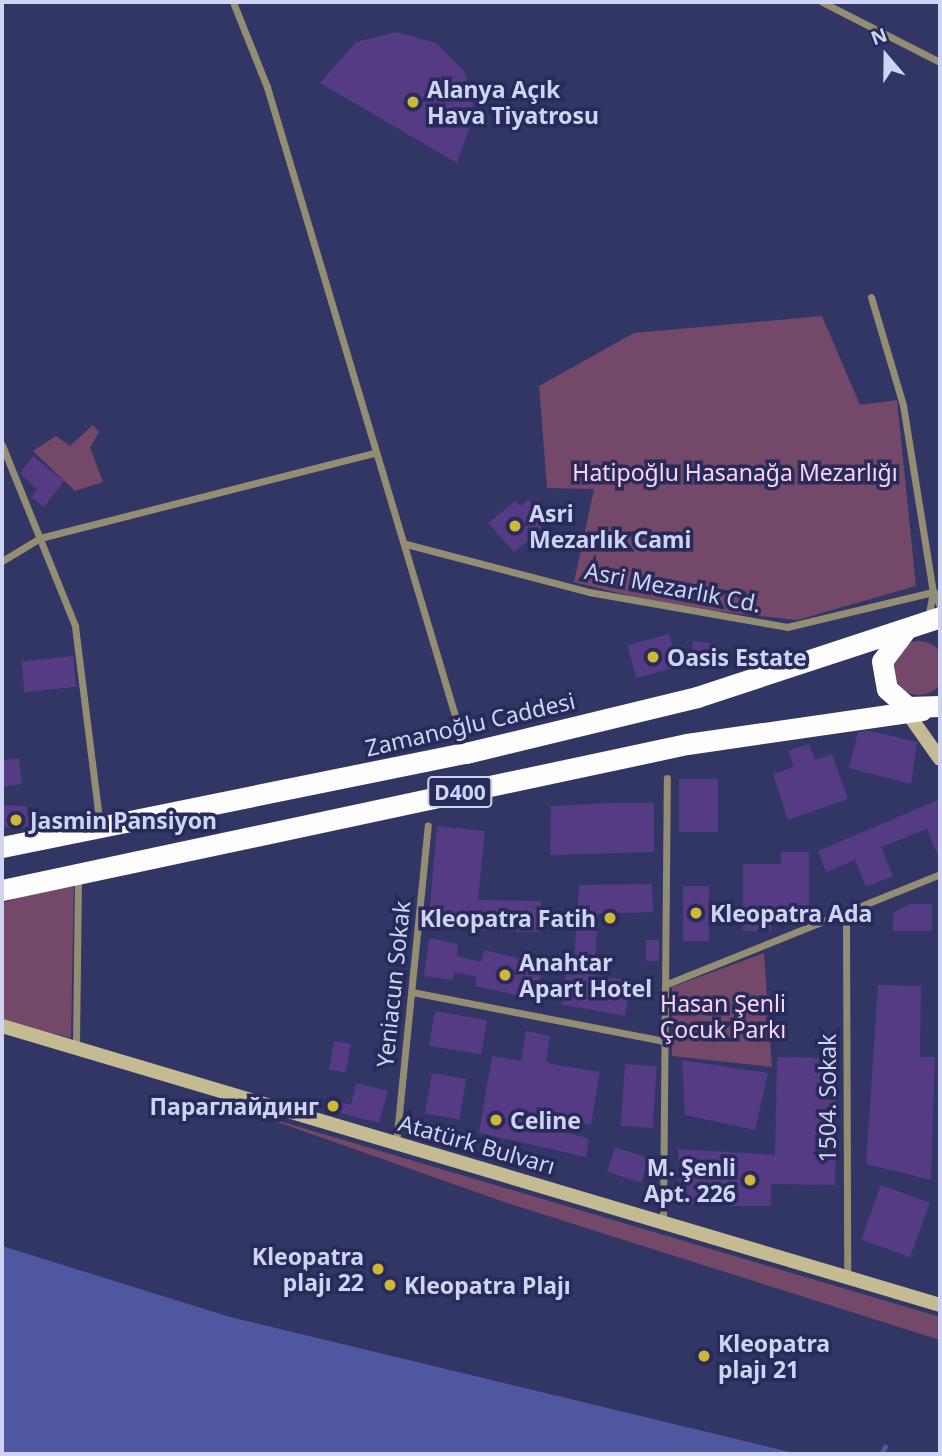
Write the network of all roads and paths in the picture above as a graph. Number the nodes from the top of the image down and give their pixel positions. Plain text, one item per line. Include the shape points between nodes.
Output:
1 (233, 2) edge
2 (822, 2) edge
3 (940, 62) edge
4 (870, 297) dead end
5 (2, 446) edge
6 (374, 453) junction
7 (40, 538) junction
8 (406, 544) junction
9 (2, 561) edge
10 (933, 592) junction
11 (940, 606) edge
12 (928, 625) edge
13 (916, 706) edge
14 (466, 753) junction
15 (940, 759) edge
16 (667, 778) dead end
17 (428, 826) dead end
18 (101, 830) junction
19 (2, 847) edge
20 (78, 872) junction
21 (940, 874) edge
22 (2, 890) edge
23 (846, 917) junction
24 (667, 984) junction
25 (412, 992) junction
26 (2, 1026) edge
27 (669, 1042) junction
28 (76, 1044) junction
29 (396, 1145) junction
30 (663, 1220) junction
31 (847, 1278) junction
32 (940, 1305) edge

1 - 6 street via 267,87
2 - 3 street
4 - 10 street via 903,405
5 - 7 street
6 - 7 street
6 - 8 street
7 - 9 street
7 - 18 street via 75,626
8 - 10 street, Asri Mezarlık Cd. via 589,592 787,627
8 - 14 street
10 - 11 street
10 - 12 street
12 - 13 highway via 882,661
12 - 14 highway, Zamanoğlu Caddesi / D400 via 696,698
13 - 15 street
13 - 20 highway, D400 via 687,744
14 - 18 highway, Zamanoğlu Caddesi / D400
16 - 24 street
17 - 25 street, Yeniacun Sokak
18 - 19 highway, Zamanoğlu Caddesi / D400
20 - 22 highway, D400
20 - 28 street
21 - 23 street
23 - 24 street
23 - 31 street, 1504. Sokak
24 - 27 street
25 - 27 street
25 - 29 street, Yeniacun Sokak
26 - 28 street, Atatürk Bulvarı
27 - 30 street
28 - 29 street, Atatürk Bulvarı
29 - 30 street, Atatürk Bulvarı
30 - 31 street, Atatürk Bulvarı
31 - 32 street, Atatürk Bulvarı

